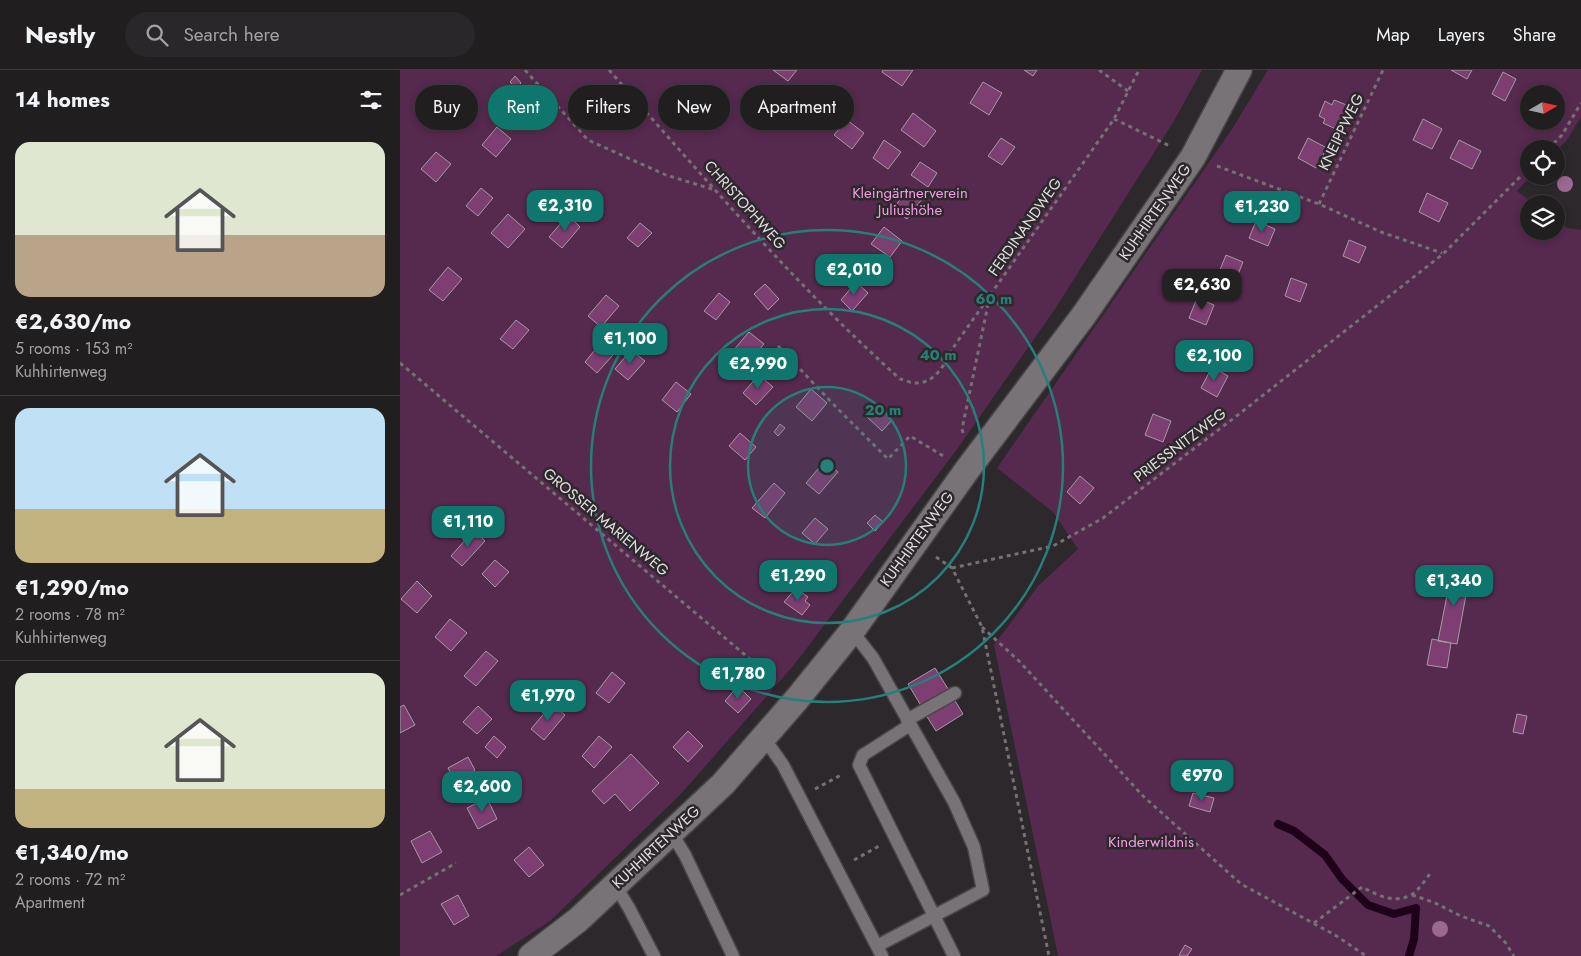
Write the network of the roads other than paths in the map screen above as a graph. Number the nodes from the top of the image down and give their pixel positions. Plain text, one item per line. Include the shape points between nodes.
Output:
1 (1239, 70) edge
2 (852, 631) junction
3 (955, 693) dead end
4 (908, 722) junction
5 (764, 738) junction
6 (672, 834) junction
7 (615, 885) junction
8 (934, 916) junction
9 (879, 951) edge
10 (531, 956) edge
11 (654, 956) edge
12 (733, 956) edge
13 (954, 956) edge

1 - 2 street, KUHHIRTENWEG via 1193,157 1084,315 967,470
2 - 4 lane via 873,658
2 - 5 street, KUHHIRTENWEG
3 - 4 lane
4 - 8 lane via 863,755 858,765
4 - 8 lane via 954,802 974,847 983,890
5 - 6 street, KUHHIRTENWEG
5 - 9 lane via 783,765
6 - 7 street, KUHHIRTENWEG
6 - 12 lane
7 - 10 street, KUHHIRTENWEG via 578,920
7 - 11 lane
8 - 9 lane
8 - 13 lane

